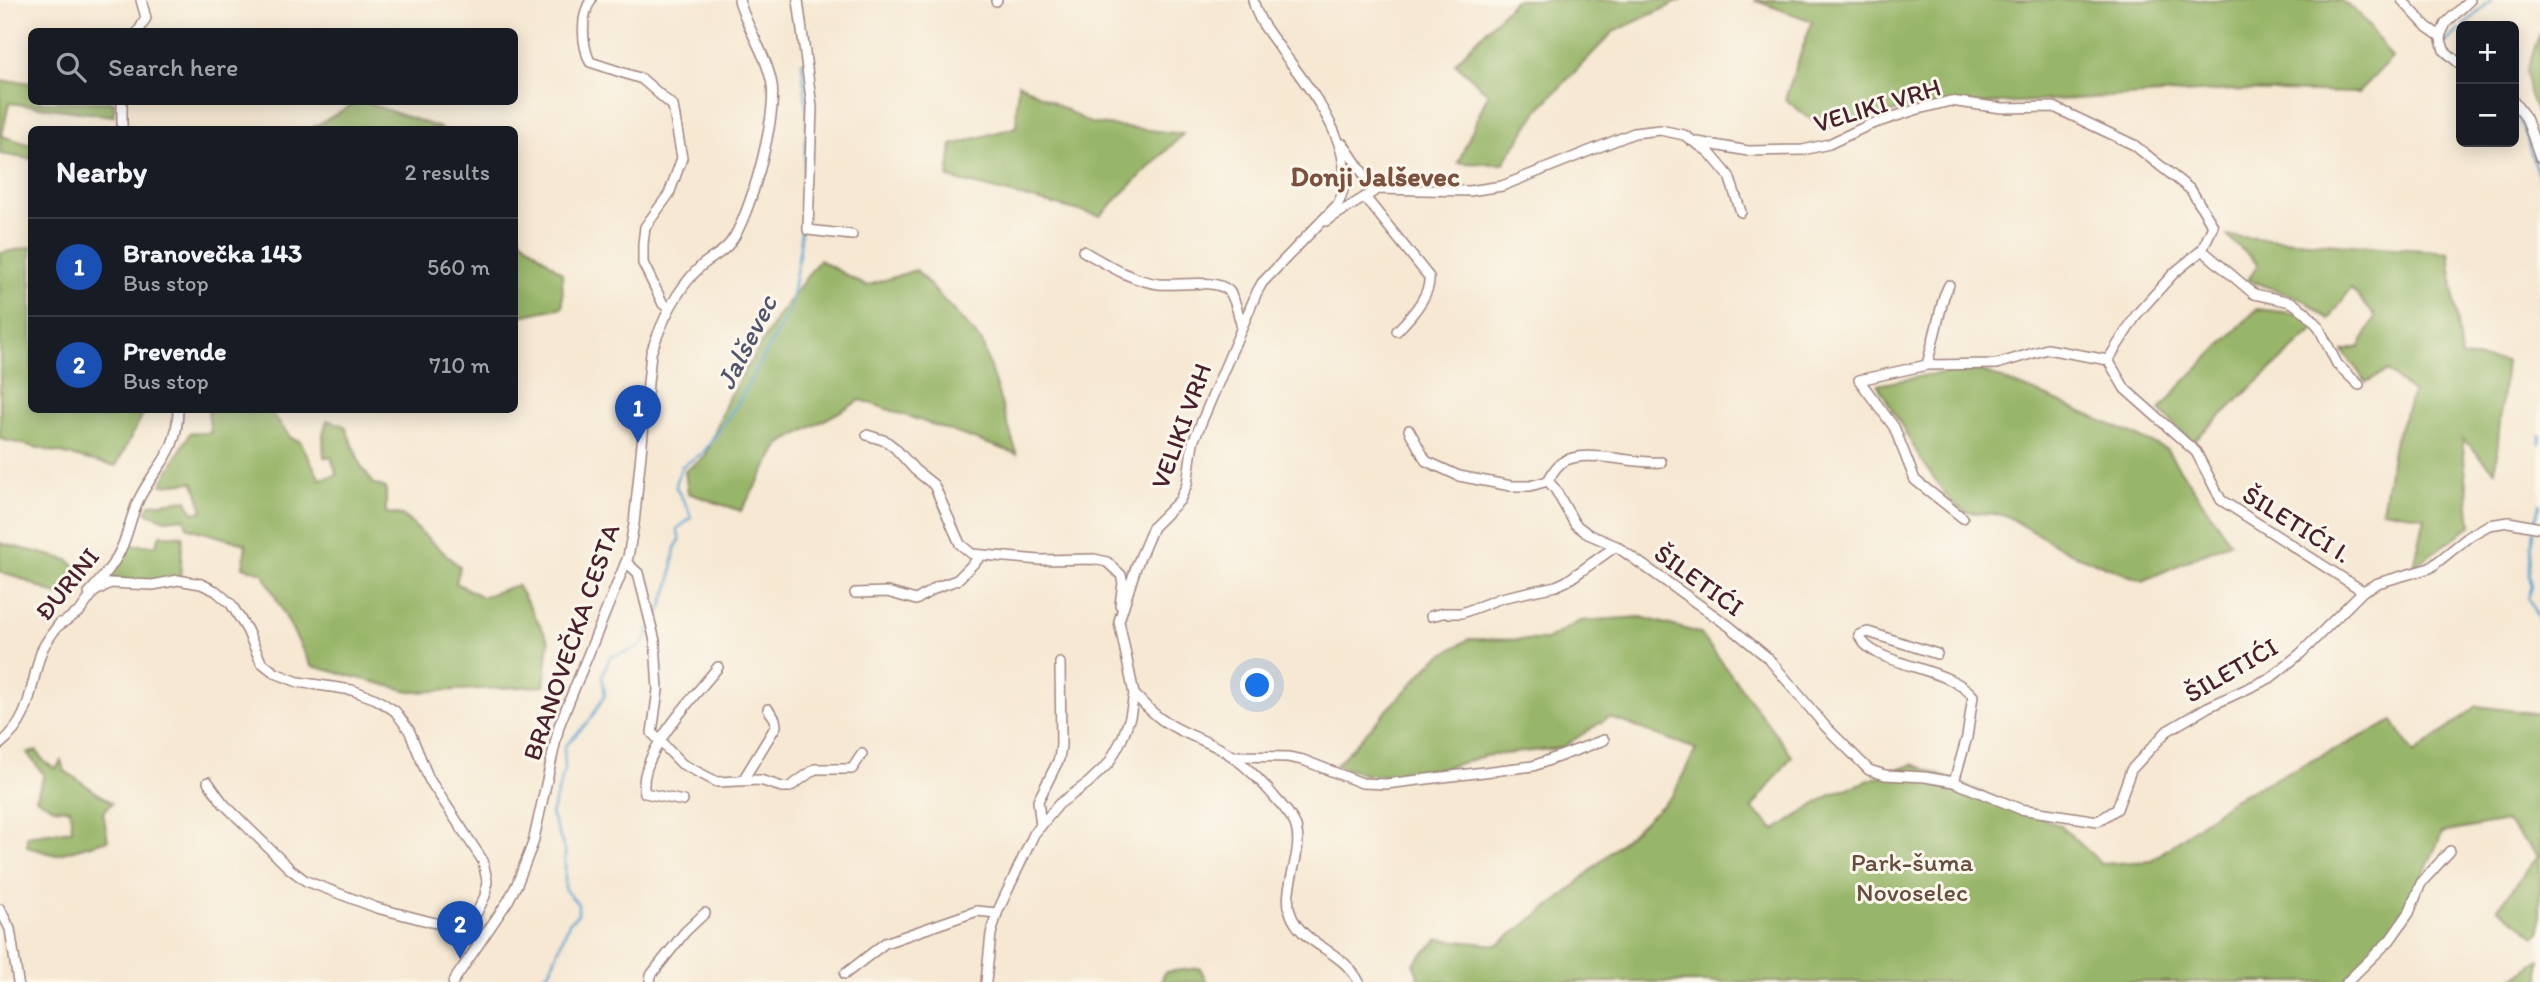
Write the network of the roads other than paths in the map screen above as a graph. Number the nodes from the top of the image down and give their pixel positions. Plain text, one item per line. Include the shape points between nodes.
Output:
1 (141, 0) edge
2 (591, 0) edge
3 (739, 0) edge
4 (798, 0) edge
5 (1253, 0) edge
6 (2402, 0) edge
7 (2470, 0) edge
8 (140, 28) edge
9 (2440, 36) junction
10 (2456, 61) edge
11 (122, 105) edge
12 (2519, 109) edge
13 (122, 126) edge
14 (1339, 140) junction
15 (1692, 141) junction
16 (2540, 158) edge
17 (1378, 189) junction
18 (1365, 197) junction
19 (1741, 212) dead end
20 (1313, 230) junction
21 (852, 235) dead end
22 (2202, 250) junction
23 (1083, 251) dead end
24 (1949, 285) dead end
25 (668, 308) junction
26 (1242, 328) junction
27 (1397, 331) dead end
28 (2108, 360) junction
29 (1927, 365) junction
30 (2359, 385) dead end
31 (178, 413) edge
32 (1409, 430) dead end
33 (867, 435) dead end
34 (1661, 462) dead end
35 (1548, 481) junction
36 (1963, 518) dead end
37 (2539, 528) edge
38 (1616, 546) junction
39 (981, 556) junction
40 (626, 562) junction
41 (2363, 591) junction
42 (855, 593) dead end
43 (1431, 616) dead end
44 (1119, 621) junction
45 (58, 626) junction
46 (1937, 654) dead end
47 (1060, 663) dead end
48 (718, 667) dead end
49 (1134, 694) junction
50 (768, 709) dead end
51 (1604, 740) dead end
52 (659, 743) junction
53 (0, 744) edge
54 (862, 754) dead end
55 (1232, 756) junction
56 (743, 780) junction
57 (208, 782) dead end
58 (1954, 782) junction
59 (683, 802) dead end
60 (1041, 826) junction
61 (2450, 851) dead end
62 (0, 909) edge
63 (705, 913) dead end
64 (997, 913) junction
65 (467, 933) junction
66 (479, 943) junction
67 (845, 974) dead end
68 (18, 982) edge
69 (453, 982) edge
70 (650, 982) edge
71 (986, 982) edge
72 (1359, 982) edge
73 (2347, 982) edge

1 - 8 street via 146,18
2 - 25 street via 586,8 583,47 590,62 642,79 673,106 682,158 669,194 645,228 643,244 643,263
3 - 25 street, BRANOVEČKA CESTA via 772,84 773,108 764,150 729,246 687,279
4 - 21 street via 812,107 808,230
5 - 14 street, VELIKI VRH via 1257,18
6 - 9 street
7 - 9 street via 2446,23
9 - 10 street via 2444,51
11 - 13 street
12 - 16 street
14 - 17 street, VELIKI VRH
14 - 20 street, VELIKI VRH via 1346,172 1344,191
15 - 17 street, VELIKI VRH via 1660,130 1634,133 1502,186 1469,191
15 - 19 street, VELIKI VRH via 1709,152 1729,176
15 - 22 street, VELIKI VRH via 1748,151 1802,150 1950,101 2001,108 2054,107 2134,145 2191,190 2213,226
17 - 18 street, VELIKI VRH
18 - 20 street, VELIKI VRH
18 - 27 street via 1429,277 1430,284 1415,312
20 - 26 street, VELIKI VRH via 1262,283
22 - 28 street via 2137,314
22 - 30 street via 2254,294 2291,302 2305,312 2318,326 2337,364
23 - 26 street via 1111,268 1154,284 1220,286 1229,292
24 - 29 street
25 - 40 street, BRANOVEČKA CESTA via 651,353
26 - 44 street, VELIKI VRH via 1193,442 1187,484 1180,500 1153,527
28 - 29 street via 2047,349 1997,363
28 - 41 street, ŠILETIĆI I. via 2126,389 2196,452 2221,500
29 - 36 street via 1859,380 1894,427 1914,480
31 - 45 street, ĐURINI via 172,450 139,498 122,548
32 - 35 street via 1426,461 1459,477 1511,486
33 - 39 street via 886,441 933,485 960,544
34 - 35 street via 1579,458 1562,462
35 - 38 street, ŠILETIĆI via 1575,524
37 - 41 street, ŠILETIĆI via 2488,525 2430,568
38 - 43 street, ŠILETIĆI via 1556,586 1502,598 1462,614
38 - 58 street, ŠILETIĆI via 1768,658 1825,726 1869,769 1885,775
39 - 42 street via 957,580 920,600 887,592
39 - 44 street via 1107,562 1123,583
40 - 52 street via 638,573 654,641 658,690 652,733
40 - 66 street, BRANOVEČKA CESTA via 559,726 533,844 508,901
41 - 58 street, ŠILETIĆI via 2270,677 2167,732 2131,770 2117,809 2108,817 2098,821 2020,809
44 - 49 street, VELIKI VRH
45 - 53 street, ĐURINI via 43,648 22,721
45 - 65 street via 110,583 153,585 178,580 201,584 231,604 261,662 275,673 298,682 352,690 395,711 409,730 429,779 483,861 485,896
46 - 58 street via 1868,632 1859,635 1877,652 1932,671 1973,696
47 - 60 street via 1061,745 1038,801
48 - 52 street
49 - 55 street via 1159,718
49 - 60 street, VELIKI VRH via 1130,717 1109,763 1059,804
50 - 56 street via 776,726
51 - 55 street via 1533,766 1386,784 1362,783 1296,758
52 - 56 street via 701,776 717,782
52 - 59 street via 644,773 645,793
54 - 56 street via 852,769 815,769 790,787
55 - 72 street via 1258,778 1296,826 1289,899 1292,918 1302,933 1353,970
57 - 65 street via 223,803 306,881 377,908
60 - 64 street, VELIKI VRH
61 - 73 street via 2421,883 2409,913 2390,940
62 - 68 street via 10,929
63 - 70 street via 685,932
64 - 67 street via 977,911 885,943
64 - 71 street, VELIKI VRH
65 - 66 street
66 - 69 street, BRANOVEČKA CESTA

